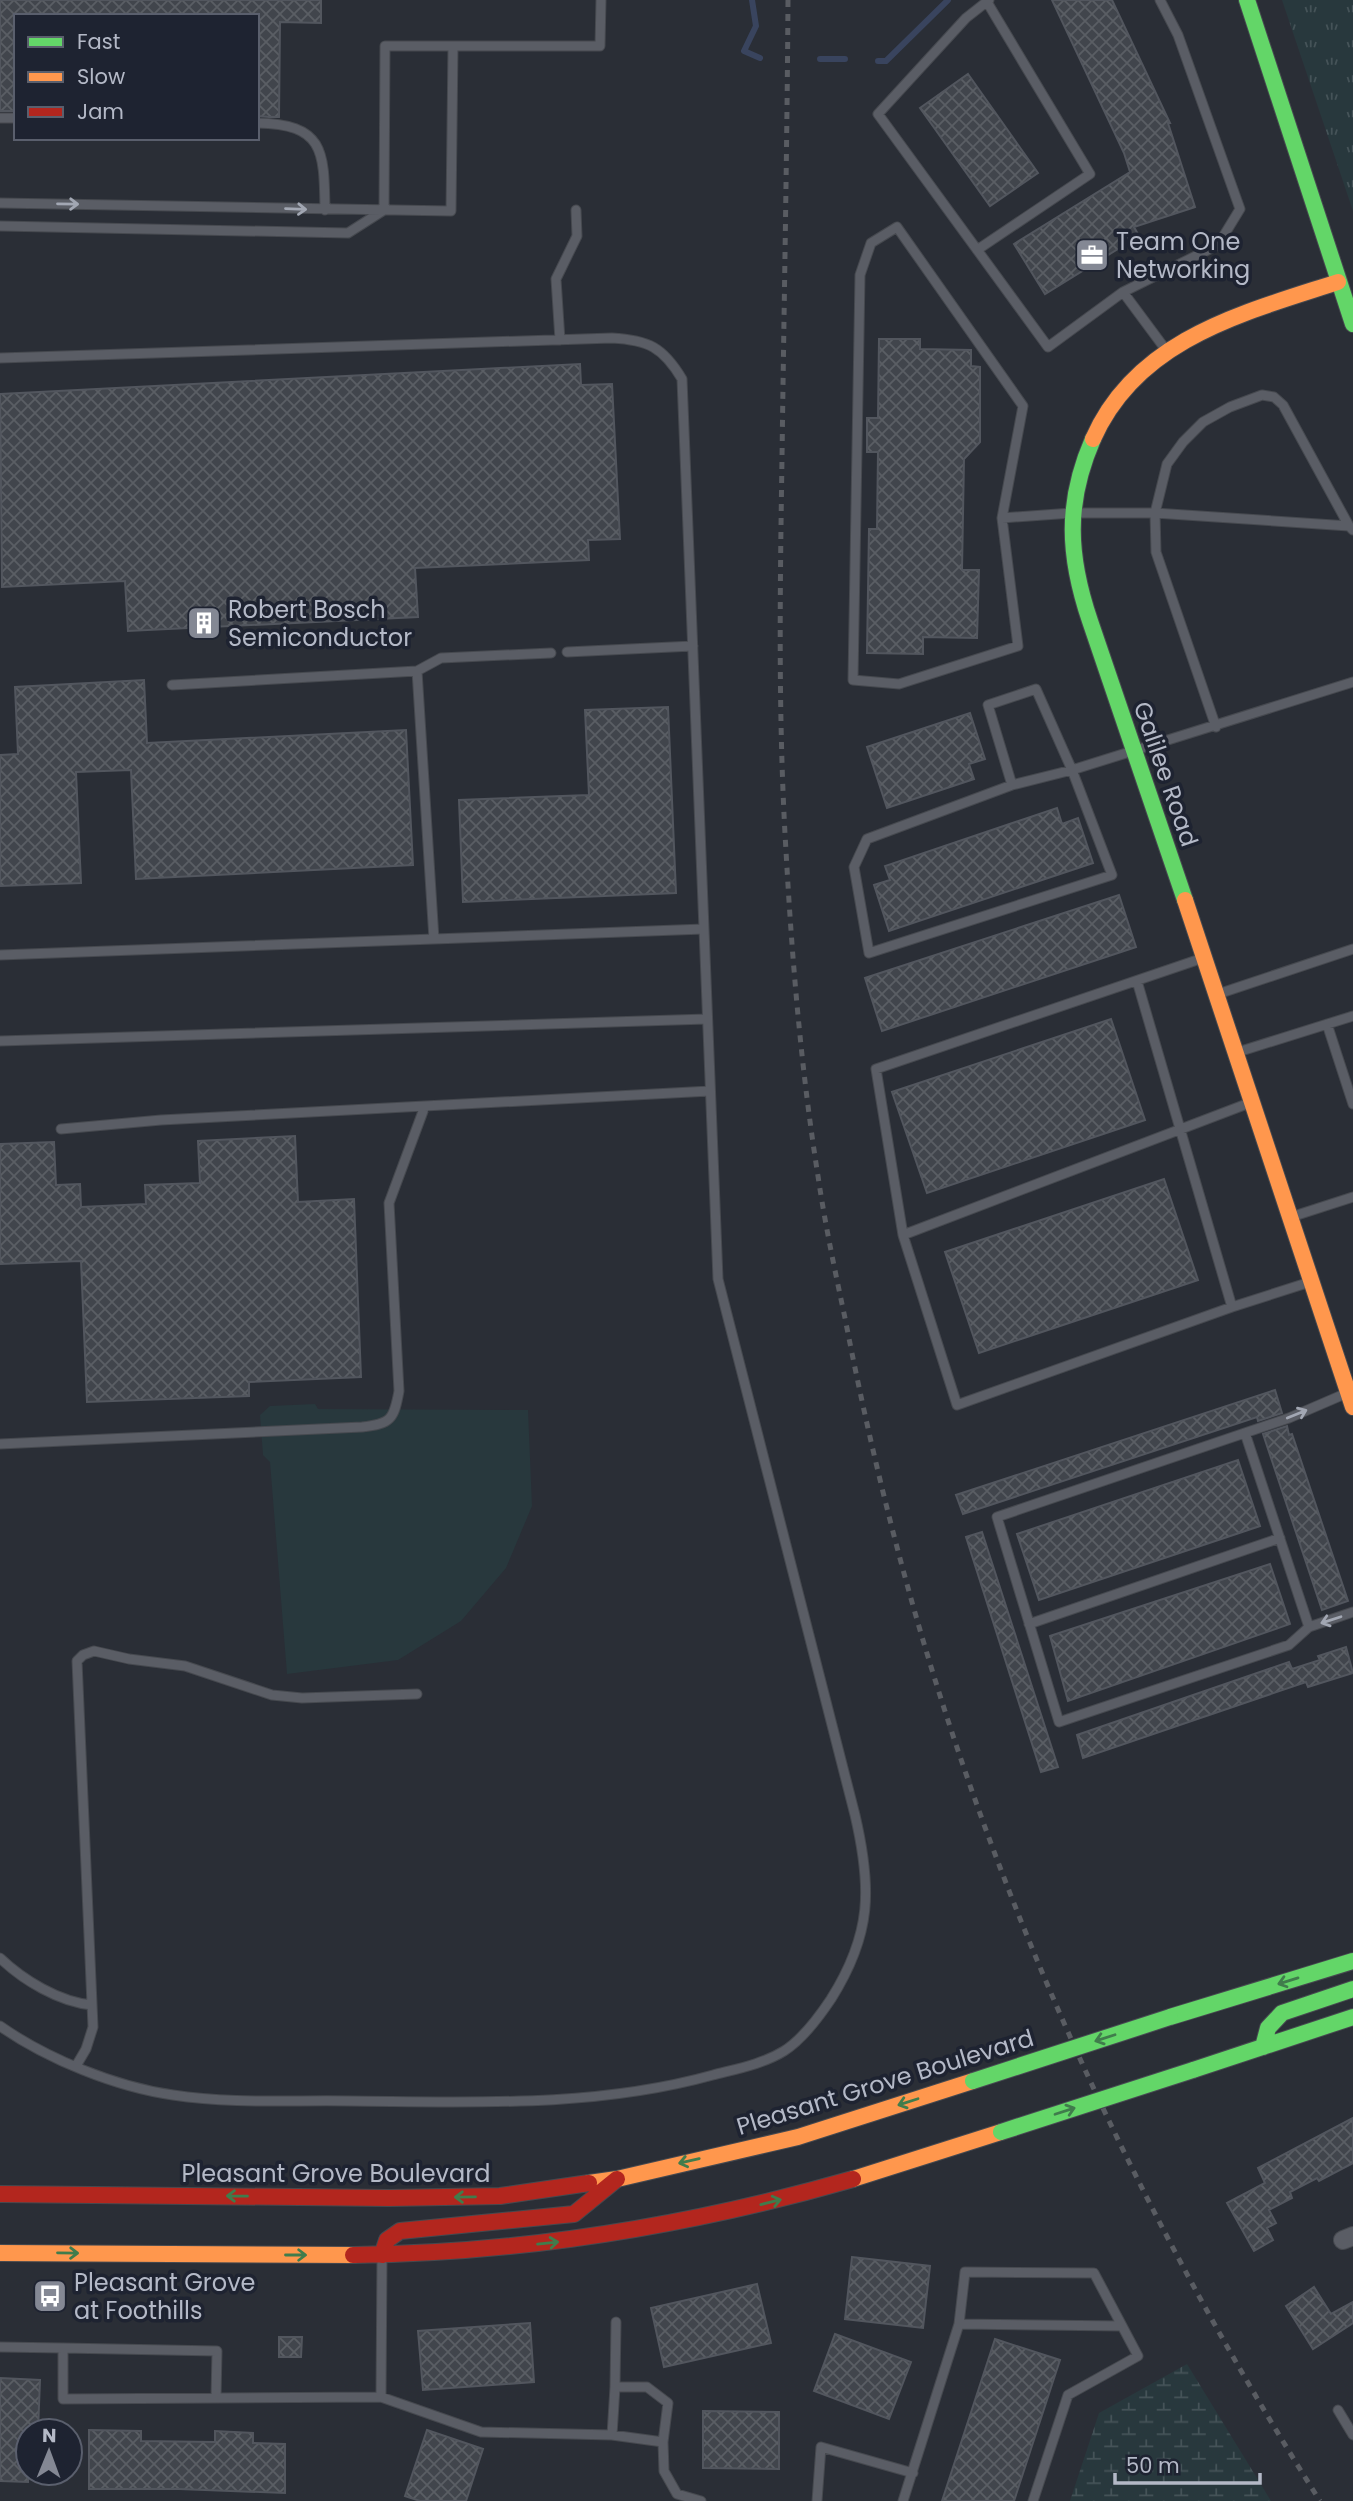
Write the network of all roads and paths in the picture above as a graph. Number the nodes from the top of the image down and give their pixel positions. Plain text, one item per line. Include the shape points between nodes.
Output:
1 (601, 0) edge
2 (1160, 0) edge
3 (1247, 0) edge
4 (988, 1) edge
5 (453, 46) junction
6 (259, 122) edge
7 (0, 203) edge
8 (325, 210) junction
9 (384, 210) junction
10 (576, 210) dead end
11 (0, 226) edge
12 (977, 250) junction
13 (1338, 282) junction
14 (1123, 292) junction
15 (1353, 324) edge
16 (560, 340) junction
17 (1167, 351) junction
18 (0, 358) edge
19 (1072, 513) junction
20 (1155, 513) junction
21 (1002, 518) junction
22 (1351, 528) edge
23 (693, 646) junction
24 (567, 652) dead end
25 (551, 653) dead end
26 (417, 671) junction
27 (1353, 682) edge
28 (172, 685) dead end
29 (1216, 727) junction
30 (1134, 751) junction
31 (1072, 770) junction
32 (1012, 785) junction
33 (704, 929) junction
34 (434, 939) junction
35 (1353, 950) edge
36 (0, 955) edge
37 (1205, 958) junction
38 (1137, 981) junction
39 (1217, 995) junction
40 (1353, 1016) edge
41 (707, 1019) junction
42 (1327, 1024) junction
43 (0, 1041) edge
44 (1236, 1053) junction
45 (710, 1091) junction
46 (1253, 1102) junction
47 (1353, 1104) edge
48 (425, 1106) junction
49 (61, 1129) dead end
50 (1181, 1129) junction
51 (1353, 1198) edge
52 (1291, 1218) junction
53 (903, 1235) junction
54 (1312, 1281) junction
55 (1231, 1307) junction
56 (1351, 1396) edge
57 (1245, 1433) junction
58 (0, 1444) edge
59 (1280, 1538) junction
60 (1353, 1612) edge
61 (1029, 1624) junction
62 (1309, 1627) junction
63 (417, 1694) dead end
64 (0, 1958) edge
65 (1353, 1961) edge
66 (1353, 1989) edge
67 (92, 2005) junction
68 (1353, 2017) edge
69 (0, 2025) edge
70 (1263, 2047) junction
71 (76, 2066) junction
72 (617, 2179) junction
73 (0, 2194) edge
74 (0, 2253) edge
75 (382, 2255) junction
76 (616, 2322) dead end
77 (959, 2325) junction
78 (1122, 2326) junction
79 (0, 2347) edge
80 (63, 2348) junction
81 (615, 2387) junction
82 (381, 2397) junction
83 (216, 2398) junction
84 (1338, 2410) dead end
85 (612, 2435) junction
86 (1353, 2435) edge
87 (663, 2442) junction
88 (913, 2473) junction
89 (701, 2501) edge
90 (817, 2501) edge
91 (903, 2501) edge
92 (1033, 2501) edge

1 - 5 lane via 600,46
2 - 14 lane via 1178,35 1240,209 1218,245
3 - 13 main road
4 - 12 lane via 966,18 878,114
4 - 12 lane via 1090,174
5 - 9 lane via 385,46
5 - 9 lane via 451,211
6 - 8 lane via 303,129 316,143 324,169
7 -> 8 lane
8 - 9 lane
9 - 11 lane via 348,233
10 - 16 lane via 577,236 556,279
12 - 14 lane via 1048,347
13 - 15 main road
13 - 17 main road, Galilee Road via 1215,324
14 - 17 lane
16 - 18 lane
16 - 23 lane via 639,340 671,361 682,379
17 - 19 main road, Galilee Road via 1115,399 1098,427 1084,460
19 - 20 lane
19 - 21 lane
19 - 30 main road, Galilee Road via 1072,545 1086,608
20 - 22 lane
20 - 22 lane via 1167,464 1183,442 1203,422 1262,395 1283,405
20 - 29 lane via 1156,552
21 - 21 lane via 1023,406 897,227 871,243 860,275 853,680 899,684 1018,646
23 - 24 lane
23 - 33 lane
25 - 26 lane via 441,658
26 - 28 lane
26 - 34 lane
27 - 29 lane
29 - 30 lane
30 - 31 lane
30 - 37 main road, Galilee Road
31 - 32 lane
31 - 32 lane via 1036,689 988,705
31 - 32 lane via 1112,875 869,953 854,867 867,839
33 - 34 lane
33 - 41 lane
34 - 36 lane
35 - 39 lane
37 - 38 lane
37 - 39 main road, Galilee Road
38 - 50 lane
38 - 53 lane via 876,1069
39 - 44 main road, Galilee Road
40 - 42 lane
41 - 43 lane
41 - 45 lane
42 - 44 lane
42 - 47 lane
44 - 46 main road, Galilee Road
45 - 48 lane
45 - 71 lane via 718,1279 865,1861 865,1915 857,1949 826,2007 784,2050 750,2065 690,2082 587,2099 204,2098 148,2091
46 - 50 lane
46 - 52 main road, Galilee Road
48 - 49 lane via 161,1119
48 - 58 lane via 389,1203 399,1391 390,1419 382,1425 362,1427
50 - 53 lane
50 - 55 lane
51 - 52 lane
52 - 54 main road, Galilee Road
53 - 55 lane via 957,1405
54 - 55 lane
54 - 56 main road, Galilee Road
57 -> 56 lane
57 - 59 lane
57 - 61 lane via 997,1517
59 - 61 lane
59 - 62 lane
60 -> 62 lane
61 - 62 lane via 1059,1722 1289,1645
63 - 67 lane via 272,1695 185,1666 94,1651 83,1655 77,1661
64 - 67 lane via 57,1995
65 -> 72 main road, Pleasant Grove Boulevard, bridge via 797,2137
66 - 70 main road via 1282,2013 1268,2028
67 - 71 lane via 93,2027
68 - 70 main road
69 - 71 lane
75 -> 70 main road, bridge via 559,2241 695,2219 933,2156
72 -> 73 main road, Pleasant Grove Boulevard via 500,2196
72 - 75 main road via 575,2214 400,2231 388,2237
74 -> 75 main road
75 - 82 lane
76 - 81 lane
77 - 78 lane
77 - 78 lane via 965,2272 1030,2272 1094,2273
77 - 88 lane
78 - 92 lane via 1138,2356 1068,2395
79 - 80 lane
80 - 83 lane via 217,2351
80 - 83 lane via 63,2399
81 - 85 lane
81 - 87 lane via 647,2387 668,2403
82 - 83 lane
82 - 85 lane via 481,2432
84 - 86 lane
85 - 87 lane
87 - 89 lane via 664,2471 677,2494
88 - 90 lane via 821,2447
88 - 91 lane

